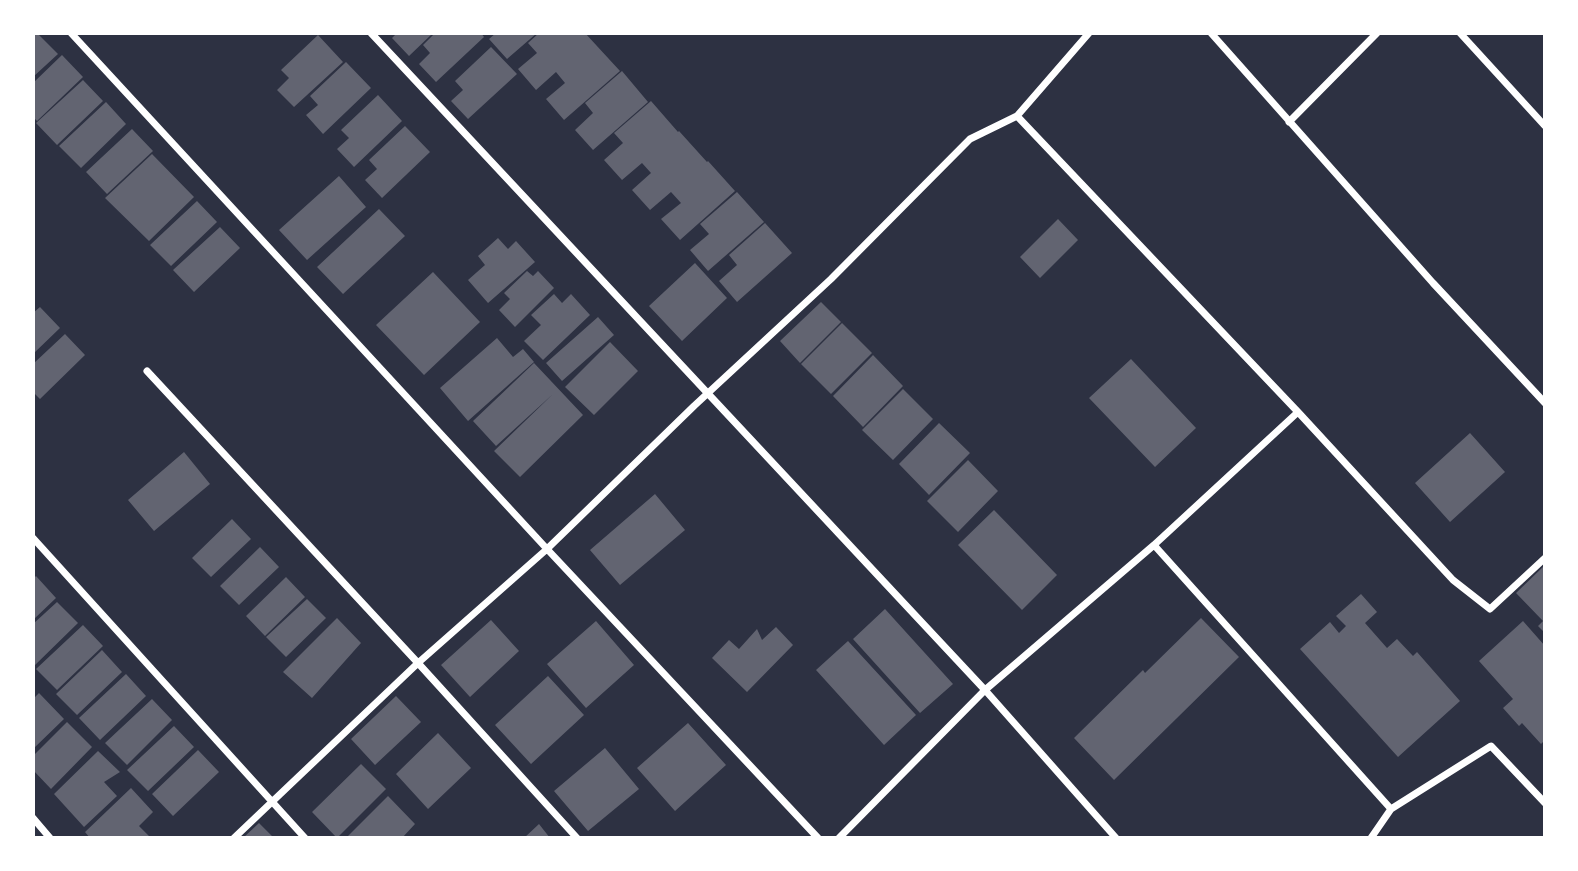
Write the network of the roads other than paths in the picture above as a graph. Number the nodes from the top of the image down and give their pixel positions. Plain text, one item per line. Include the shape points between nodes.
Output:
1 (71, 33) edge
2 (371, 33) edge
3 (1089, 33) edge
4 (1211, 33) edge
5 (1377, 33) edge
6 (1460, 33) edge
7 (1017, 116) junction
8 (1290, 122) junction
9 (1545, 126) edge
10 (147, 371) dead end
11 (707, 394) junction
12 (1545, 402) edge
13 (1298, 412) junction
14 (33, 538) edge
15 (1154, 545) junction
16 (547, 549) junction
17 (1545, 558) edge
18 (418, 663) junction
19 (985, 690) junction
20 (273, 802) junction
21 (1545, 803) edge
22 (1391, 809) junction
23 (33, 818) edge
24 (50, 838) edge
25 (234, 838) edge
26 (305, 838) edge
27 (577, 838) edge
28 (818, 838) edge
29 (839, 838) edge
30 (1116, 838) edge
31 (1371, 838) edge

1 - 16 street
2 - 11 street
3 - 7 street
4 - 8 street
5 - 8 street
6 - 9 street
7 - 11 street via 970,139 831,279
7 - 13 street
8 - 12 street
10 - 18 street
11 - 16 street
11 - 19 street
13 - 15 street
13 - 17 street via 1453,580 1490,609
14 - 20 street
15 - 19 street
15 - 22 street
16 - 18 street
16 - 28 street
18 - 20 street
18 - 27 street
19 - 29 street
19 - 30 street
20 - 25 street
20 - 26 street
21 - 22 street via 1491,746
22 - 31 street
23 - 24 street

